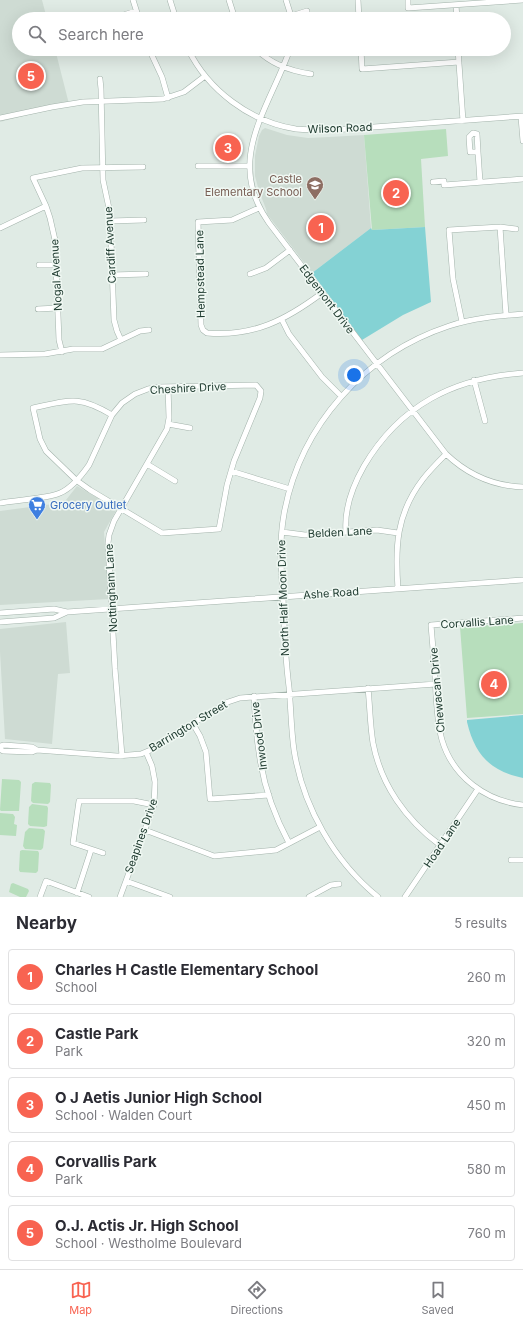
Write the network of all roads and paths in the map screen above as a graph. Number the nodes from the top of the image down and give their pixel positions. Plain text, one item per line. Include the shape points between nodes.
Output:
1 (133, 0) edge
2 (170, 0) edge
3 (229, 0) edge
4 (286, 0) edge
5 (358, 0) edge
6 (408, 0) edge
7 (523, 0) edge
8 (507, 1) edge
9 (456, 5) junction
10 (136, 11) joint
11 (133, 12) edge
12 (174, 12) edge
13 (233, 12) edge
14 (290, 12) edge
15 (359, 12) edge
16 (456, 12) edge
17 (152, 56) edge
18 (192, 56) edge
19 (265, 56) edge
20 (287, 56) edge
21 (361, 56) edge
22 (459, 56) edge
23 (459, 62) junction
24 (283, 67) junction
25 (311, 74) dead end
26 (205, 76) junction
27 (100, 79) dead end
28 (168, 98) junction
29 (102, 101) junction
30 (522, 117) edge
31 (0, 118) edge
32 (261, 118) junction
33 (463, 121) junction
34 (523, 141) edge
35 (478, 152) dead end
36 (198, 166) dead end
37 (249, 166) junction
38 (143, 167) dead end
39 (102, 168) junction
40 (523, 179) edge
41 (433, 182) dead end
42 (480, 182) junction
43 (46, 206) junction
44 (260, 208) junction
45 (144, 220) dead end
46 (110, 221) junction
47 (500, 227) junction
48 (0, 228) edge
49 (516, 229) dead end
50 (290, 250) junction
51 (39, 265) dead end
52 (57, 265) junction
53 (146, 274) dead end
54 (250, 274) dead end
55 (112, 275) junction
56 (322, 293) junction
57 (58, 308) junction
58 (38, 309) dead end
59 (523, 314) edge
60 (506, 315) junction
61 (282, 320) junction
62 (462, 322) junction
63 (148, 330) dead end
64 (121, 340) junction
65 (62, 352) junction
66 (0, 355) edge
67 (376, 364) junction
68 (523, 374) edge
69 (474, 380) junction
70 (168, 387) junction
71 (341, 396) junction
72 (412, 411) junction
73 (112, 415) junction
74 (485, 421) dead end
75 (168, 424) junction
76 (190, 428) dead end
77 (446, 454) junction
78 (147, 464) junction
79 (231, 471) junction
80 (76, 480) junction
81 (175, 481) dead end
82 (523, 487) edge
83 (290, 488) junction
84 (0, 503) edge
85 (121, 509) junction
86 (282, 532) junction
87 (346, 532) junction
88 (398, 533) junction
89 (523, 580) edge
90 (398, 589) junction
91 (283, 597) junction
92 (112, 609) junction
93 (67, 612) junction
94 (0, 613) edge
95 (523, 618) edge
96 (0, 622) edge
97 (431, 625) joint
98 (436, 684) junction
99 (368, 688) junction
100 (290, 694) junction
101 (254, 696) junction
102 (192, 724) junction
103 (0, 746) edge
104 (0, 749) edge
105 (37, 750) junction
106 (146, 752) junction
107 (122, 756) junction
108 (478, 789) junction
109 (269, 795) junction
110 (154, 805) junction
111 (523, 805) edge
112 (320, 827) junction
113 (145, 830) junction
114 (289, 844) junction
115 (440, 845) junction
116 (92, 850) junction
117 (103, 853) dead end
118 (510, 860) dead end
119 (523, 860) edge
120 (126, 880) junction
121 (340, 884) dead end
122 (77, 892) junction
123 (40, 897) edge
124 (89, 897) edge
125 (120, 897) edge
126 (170, 897) edge
127 (309, 897) edge
128 (378, 897) edge
129 (405, 897) edge

1 - 10 street
2 - 12 street
3 - 13 street
4 - 14 street
5 - 15 street
6 - 9 street via 408,8
7 - 8 street
8 - 9 street
9 - 16 street
10 - 11 street
17 - 28 street
18 - 26 street, Wilson Road
19 - 24 street
20 - 24 street, Edgemont Drive
21 - 23 street via 362,69
22 - 23 street
23 - 33 street
24 - 25 street
24 - 32 street, Edgemont Drive
26 - 28 street via 184,92
26 - 32 street, Wilson Road via 232,102
27 - 29 street, Cardiff Avenue
28 - 29 street
29 - 31 street via 69,104
29 - 39 street, Cardiff Avenue
30 - 33 street, Wilson Road
30 - 34 street
32 - 33 street, Wilson Road via 285,127 308,130
32 - 37 street, Edgemont Drive via 252,143
35 - 42 street
36 - 37 street
37 - 44 street, Edgemont Drive via 251,184
38 - 39 street
39 - 43 street, Nogal Avenue via 82,168 34,178
39 - 46 street, Cardiff Avenue
40 - 42 street
41 - 42 street
43 - 48 street
43 - 52 street, Nogal Avenue via 52,223
44 - 50 street, Edgemont Drive
44 - 61 street, Hempstead Lane via 232,220 198,222 202,328 207,333 234,332 256,329
45 - 46 street
46 - 55 street, Cardiff Avenue
47 - 49 street
47 - 60 street
47 - 62 street via 449,230 453,279
50 - 54 street via 266,268
50 - 56 street, Edgemont Drive
51 - 52 street
52 - 57 street, Nogal Avenue
53 - 55 street
55 - 64 street, Cardiff Avenue via 114,320
56 - 61 street, Hempstead Lane
56 - 67 street, Edgemont Drive
57 - 58 street
57 - 65 street, Nogal Avenue
59 - 60 street, North Half Moon Drive
60 - 62 street, North Half Moon Drive
61 - 71 street via 289,334 322,377
62 - 67 street, North Half Moon Drive via 414,340
63 - 64 street
64 - 65 street via 102,349
65 - 66 street
67 - 71 street, North Half Moon Drive
67 - 72 street, Edgemont Drive
68 - 69 street
69 - 72 street via 445,391
69 - 74 street
70 - 73 street, Cheshire Drive via 148,389 135,394 122,403
70 - 75 street, Nottingham Lane
70 - 79 street, Cheshire Drive via 253,384 260,389 260,398
71 - 83 street, North Half Moon Drive via 310,442
72 - 77 street, Edgemont Drive
72 - 87 street via 384,438 362,470 347,505
73 - 80 street, Cheshire Drive via 89,465
73 - 80 street via 94,404 80,401 65,401 33,408 40,439 46,450
75 - 76 street
75 - 78 street, Nottingham Lane
77 - 82 street, Edgemont Drive via 461,467 479,477 499,484
77 - 88 street via 416,488
78 - 81 street
78 - 85 street, Nottingham Lane
79 - 83 street
79 - 85 street via 219,529 162,533
80 - 84 street, Cheshire Drive via 64,491 54,495
80 - 85 street
83 - 86 street, North Half Moon Drive
85 - 92 street, Nottingham Lane via 111,528 108,544
86 - 87 street, Belden Lane via 305,535
86 - 91 street, North Half Moon Drive via 280,558
87 - 88 street, Belden Lane via 377,530
88 - 90 street
89 - 90 street, Ashe Road
90 - 91 street, Ashe Road
91 - 92 street, Ashe Road
91 - 100 street, North Half Moon Drive via 285,656
92 - 93 street, Ashe Road
92 - 107 street, Nottingham Lane
93 - 94 street, Ashe Road via 54,609
93 - 96 street, Ashe Road via 54,618
95 - 97 street, Corvallis Lane
97 - 98 street, Chewacan Drive
98 - 99 street, Barrington Street
98 - 108 street, Chewacan Drive via 438,724 446,750 459,772
99 - 100 street, Barrington Street
99 - 115 street via 374,744 386,782 405,812
100 - 101 street, Barrington Street
100 - 112 street, North Half Moon Drive via 292,735 297,764 305,792
101 - 102 street, Barrington Street via 228,702
101 - 109 street, Inwood Drive via 259,753
102 - 106 street, Barrington Street
102 - 109 street via 206,752 210,799
103 - 105 street, Barrington Street via 4,744 32,747
104 - 105 street, Barrington Street via 32,752
105 - 107 street, Barrington Street
106 - 107 street, Barrington Street
106 - 110 street, Seapines Drive via 155,782
108 - 111 street, Chewacan Drive via 504,802
108 - 115 street, Hoad Lane
109 - 114 street, Inwood Drive
110 - 113 street, Seapines Drive
110 - 116 street via 134,801 79,802 72,843
112 - 114 street
112 - 128 street, North Half Moon Drive via 344,862
113 - 114 street via 214,856 270,852
113 - 120 street, Seapines Drive
115 - 129 street, Hoad Lane
116 - 117 street
116 - 122 street
118 - 119 street
120 - 125 street, Seapines Drive
120 - 126 street
121 - 127 street
122 - 123 street via 46,881
122 - 124 street

